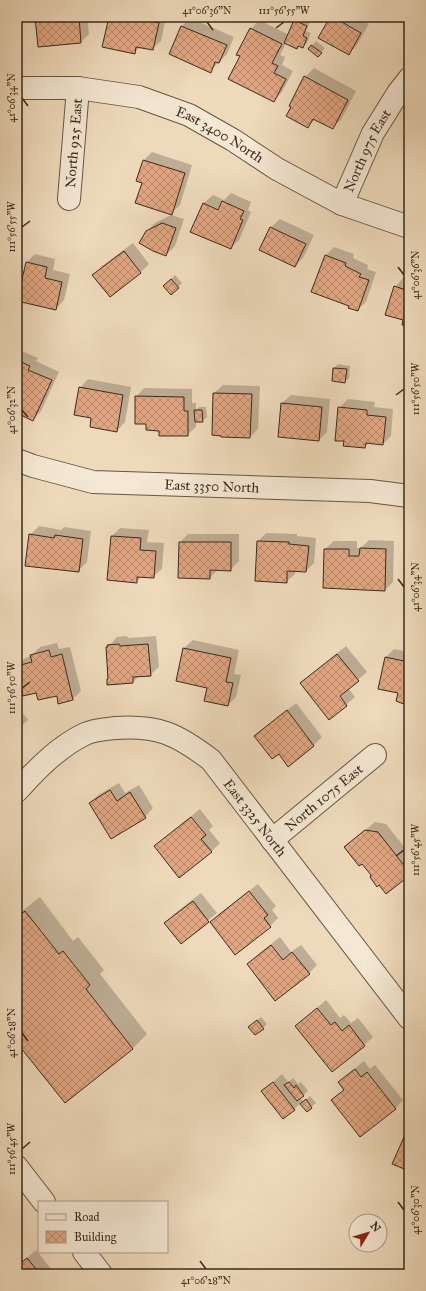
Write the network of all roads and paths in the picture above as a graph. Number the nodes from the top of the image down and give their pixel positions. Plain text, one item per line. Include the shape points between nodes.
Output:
1 (409, 79) edge
2 (17, 88) edge
3 (78, 88) junction
4 (69, 199) dead end
5 (342, 204) junction
6 (409, 227) edge
7 (17, 460) edge
8 (409, 496) edge
9 (375, 755) dead end
10 (17, 791) edge
11 (272, 840) junction
12 (409, 1018) edge
13 (17, 1167) edge
14 (43, 1201) edge
15 (85, 1253) edge
16 (101, 1274) edge

1 - 5 street, North 975 East via 373,133
2 - 3 street, East 3400 North
3 - 4 street, North 925 East
3 - 5 street, East 3400 North via 139,97 189,115 277,169
5 - 6 street, East 3400 North
7 - 8 street, East 3350 North via 93,482 370,491
9 - 11 street, North 1075 East
10 - 11 street, East 3325 North via 49,758 86,733 134,727 165,732 190,744 211,760
11 - 12 street, East 3325 North
13 - 14 street
15 - 16 street

